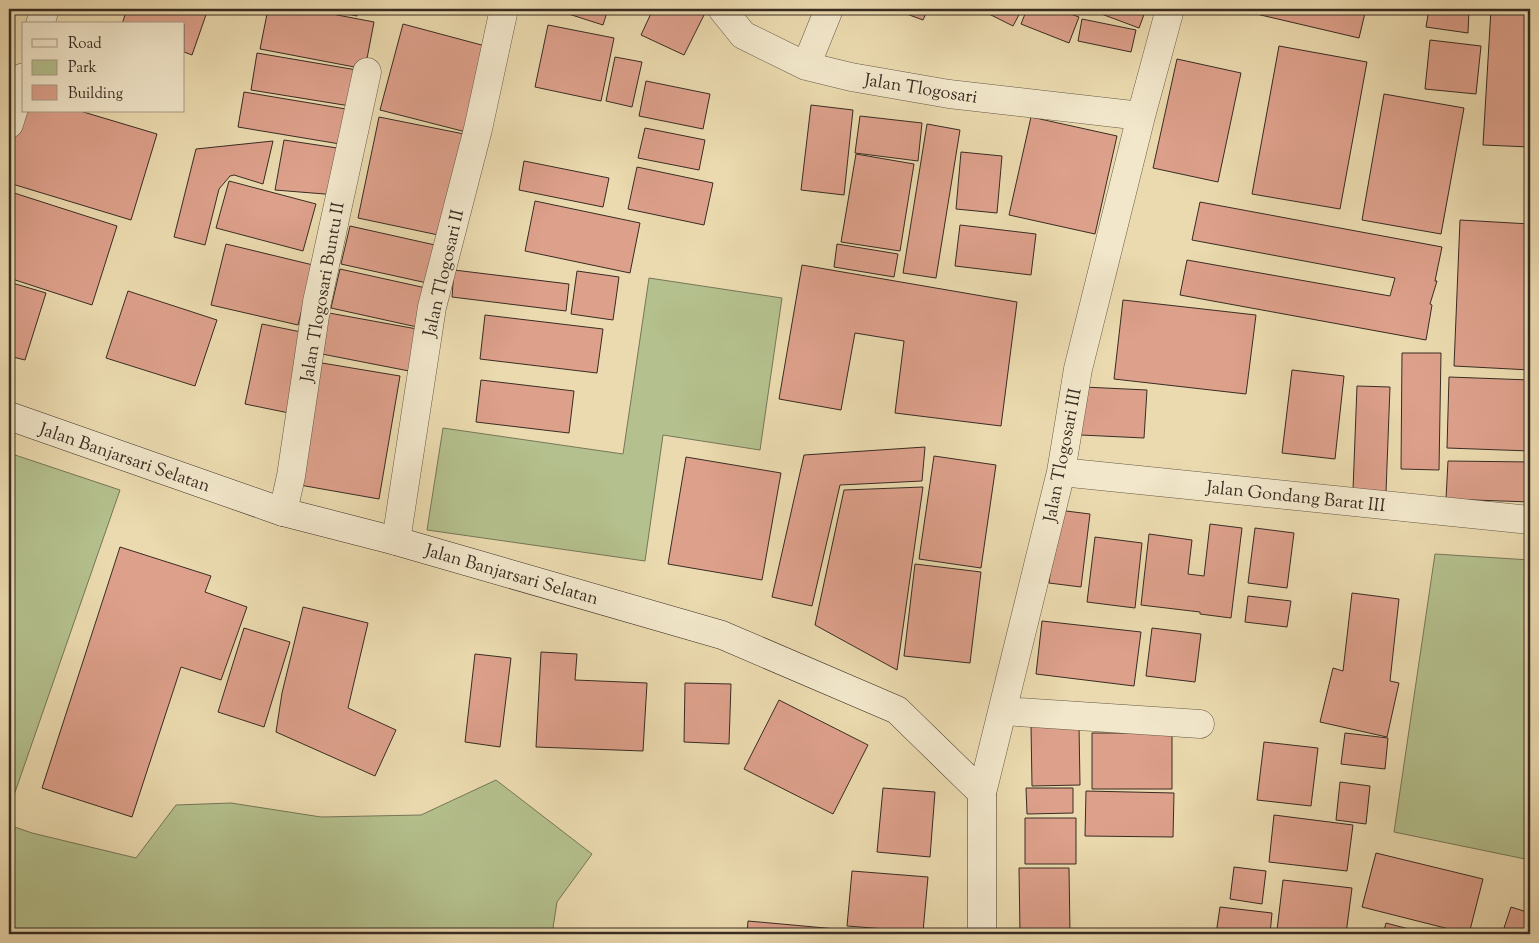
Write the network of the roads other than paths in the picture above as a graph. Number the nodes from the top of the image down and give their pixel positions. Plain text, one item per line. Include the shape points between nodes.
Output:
1 (45, 9) edge
2 (504, 9) edge
3 (722, 9) edge
4 (829, 9) edge
5 (1170, 9) edge
6 (41, 22) edge
7 (806, 66) junction
8 (367, 72) dead end
9 (22, 83) edge
10 (1141, 116) junction
11 (9, 124) edge
12 (9, 416) edge
13 (1061, 472) junction
14 (283, 512) junction
15 (1530, 520) edge
16 (396, 541) junction
17 (1002, 712) junction
18 (1200, 724) dead end
19 (982, 793) junction
20 (982, 934) edge

1 - 6 street
2 - 16 street, Jalan Tlogosari II via 478,129 432,307
3 - 7 street, Jalan Tlogosari via 743,35
4 - 7 street
5 - 10 street, Jalan Tlogosari III
7 - 10 street, Jalan Tlogosari via 949,94
8 - 14 street, Jalan Tlogosari Buntu II via 317,302
9 - 11 street
10 - 13 street, Jalan Tlogosari III via 1078,369
12 - 14 street, Jalan Banjarsari Selatan
13 - 15 street, Jalan Gondang Barat III
13 - 17 street, Jalan Tlogosari III
14 - 16 street, Jalan Banjarsari Selatan
16 - 19 street, Jalan Banjarsari Selatan via 722,635 897,710
17 - 18 street
17 - 19 street, Jalan Tlogosari III
19 - 20 street, Jalan Tlogosari III

